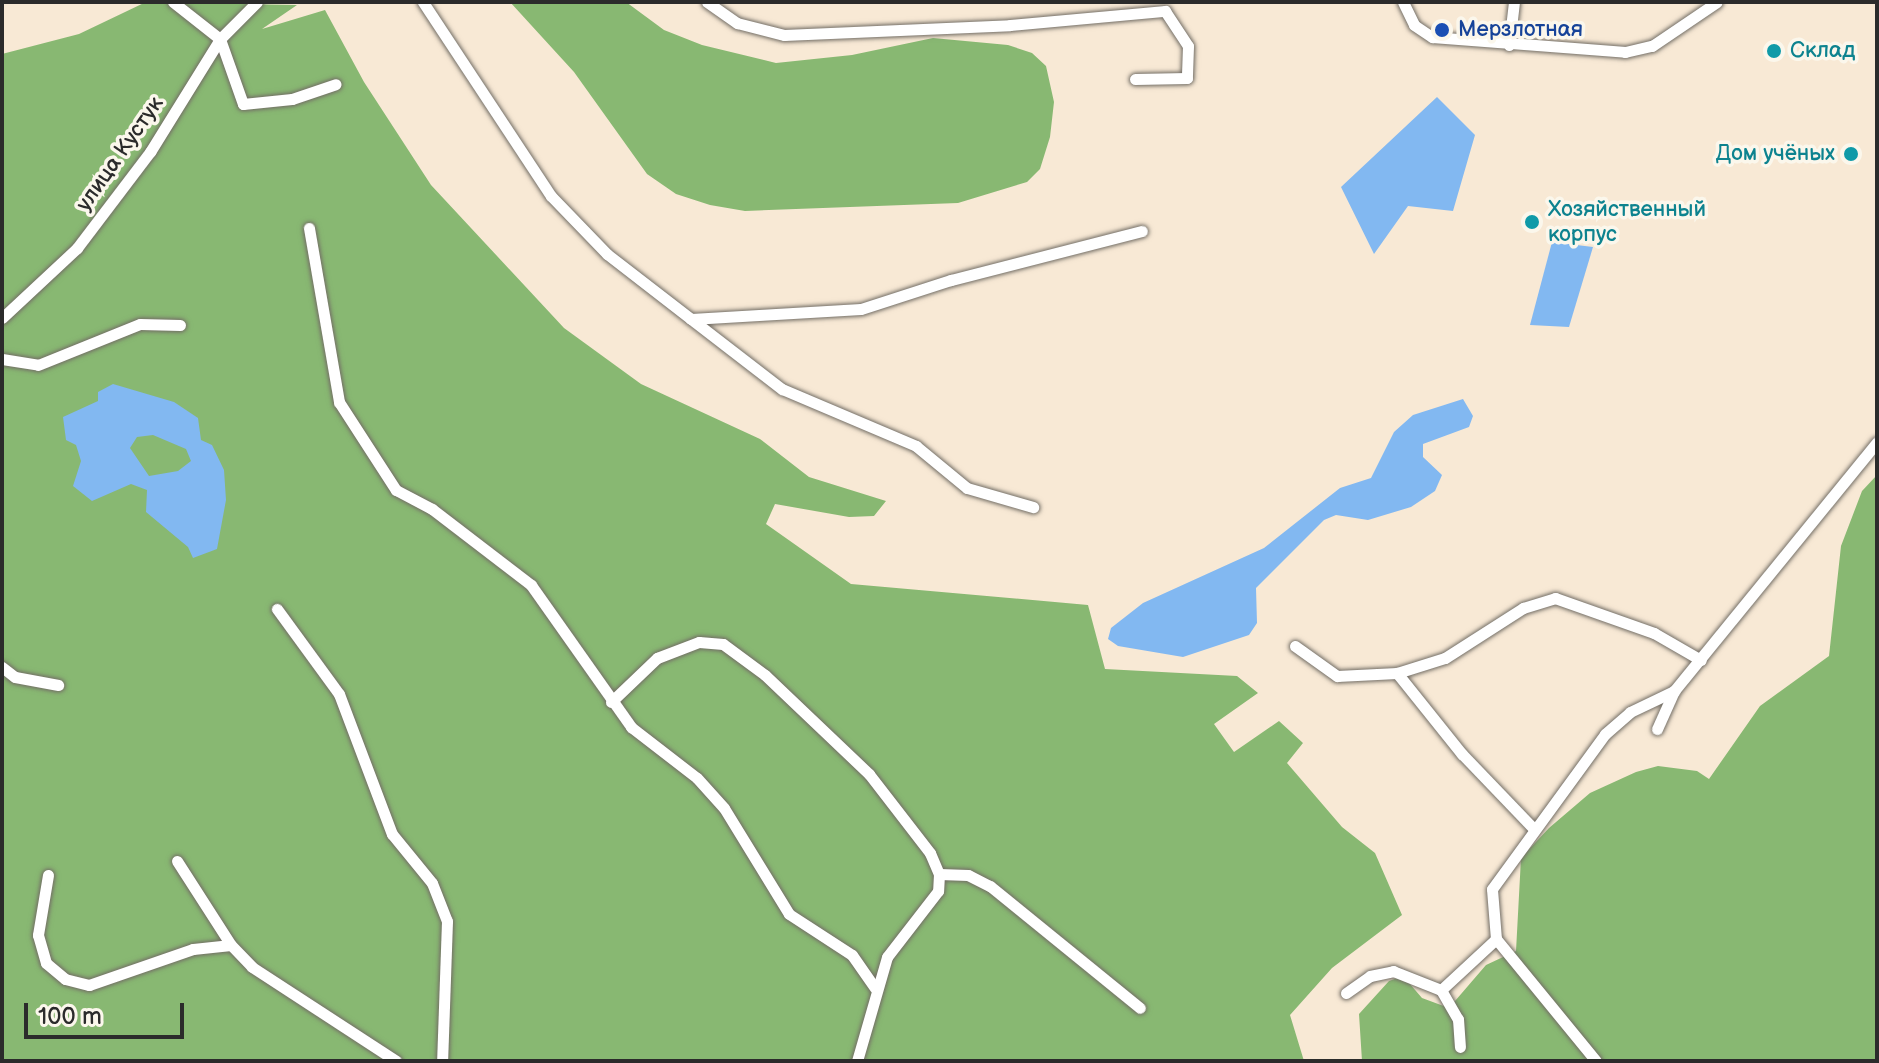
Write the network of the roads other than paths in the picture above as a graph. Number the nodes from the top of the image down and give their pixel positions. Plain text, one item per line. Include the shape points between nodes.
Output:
1 (173, 2) edge
2 (423, 2) edge
3 (707, 2) edge
4 (1403, 2) edge
5 (1514, 2) edge
6 (1717, 2) edge
7 (249, 5) edge
8 (220, 39) junction
9 (1509, 45) junction
10 (1135, 79) dead end
11 (336, 84) dead end
12 (309, 228) dead end
13 (1142, 231) dead end
14 (2, 318) edge
15 (691, 319) junction
16 (180, 325) dead end
17 (2, 359) edge
18 (1877, 442) edge
19 (1033, 507) dead end
20 (277, 609) dead end
21 (1295, 646) dead end
22 (1701, 660) junction
23 (2, 667) edge
24 (1397, 673) junction
25 (58, 685) dead end
26 (1674, 691) junction
27 (611, 702) junction
28 (1657, 729) dead end
29 (1534, 829) junction
30 (177, 861) dead end
31 (939, 874) junction
32 (48, 875) dead end
33 (1496, 939) junction
34 (231, 945) junction
35 (875, 988) junction
36 (1441, 990) junction
37 (1346, 993) dead end
38 (1140, 1008) dead end
39 (1460, 1047) dead end
40 (396, 1061) edge
41 (442, 1061) edge
42 (857, 1061) edge
43 (1596, 1061) edge

1 - 8 street
2 - 15 street via 551,196 607,254
3 - 10 street via 737,23 784,35 1010,25 1165,11 1188,46 1187,78
4 - 9 street via 1420,33
5 - 9 street
6 - 9 street via 1639,50
7 - 8 street, улица Кустук
8 - 11 street via 243,104 292,99
8 - 14 street, улица Кустук via 150,152 77,248
12 - 27 street via 339,402 363,442 396,490 432,509 531,585
13 - 15 street via 861,309
15 - 19 street via 782,389 916,446 967,488
16 - 17 street via 140,324 38,365
18 - 22 street
20 - 41 street via 339,694 392,834 432,883 447,921
21 - 24 street via 1337,676
22 - 24 street via 1654,633 1555,598 1523,608 1445,658
22 - 26 street
23 - 25 street via 15,677
24 - 29 street via 1462,754
26 - 28 street
26 - 29 street via 1630,712 1605,734
27 - 31 street via 657,658 699,642 723,644 765,675 869,774 930,853
27 - 35 street via 631,727 697,778 724,808 789,914 852,955
29 - 33 street via 1492,889
30 - 34 street
31 - 35 street via 933,902 894,946
31 - 38 street via 968,875 990,886
32 - 34 street via 38,935 46,963 65,979 89,985 193,949
33 - 36 street
33 - 43 street
34 - 40 street via 252,967
35 - 42 street
36 - 37 street via 1393,971 1370,976
36 - 39 street via 1458,1019

